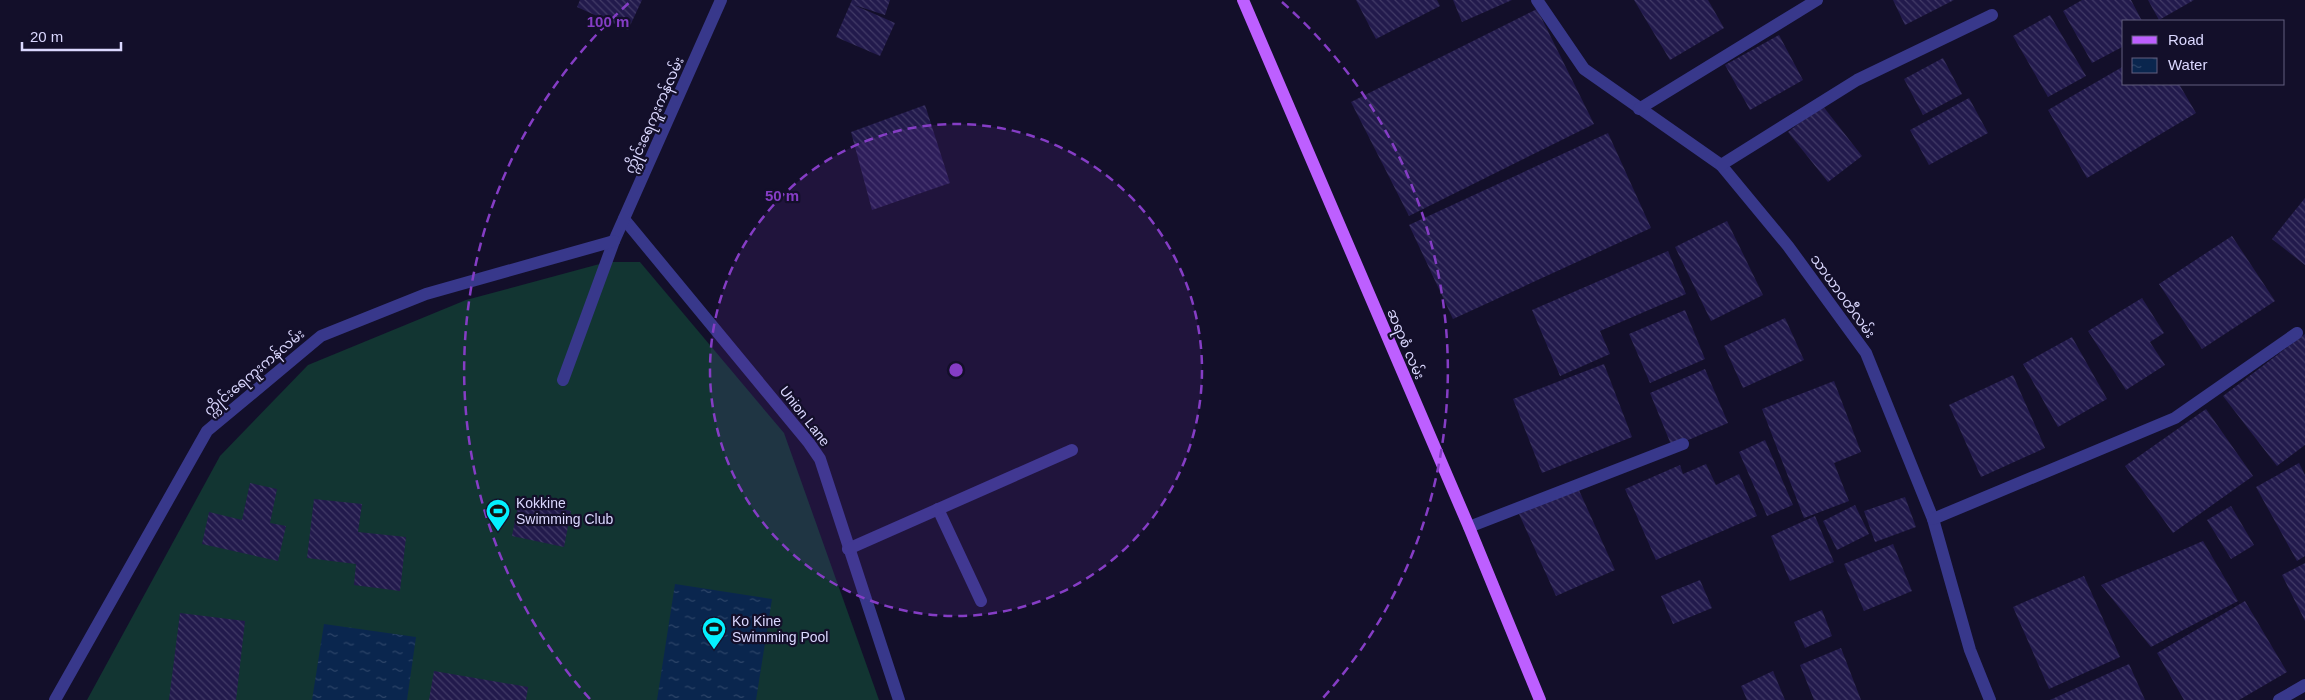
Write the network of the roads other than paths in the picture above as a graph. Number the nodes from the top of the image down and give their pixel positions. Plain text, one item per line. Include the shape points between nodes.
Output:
1 (721, 0) edge
2 (1243, 0) edge
3 (1537, 0) edge
4 (1817, 0) edge
5 (1992, 15) dead end
6 (1639, 109) junction
7 (1721, 165) junction
8 (624, 219) junction
9 (614, 242) junction
10 (2298, 333) dead end
11 (563, 380) dead end
12 (1683, 444) dead end
13 (1072, 450) dead end
14 (938, 509) junction
15 (1933, 519) junction
16 (1469, 527) junction
17 (848, 549) junction
18 (981, 601) dead end
19 (2305, 685) edge
20 (55, 700) edge
21 (900, 700) edge
22 (1540, 700) edge
23 (1990, 700) edge
24 (2279, 700) edge

1 - 8 street, က္ကိုင်းရေကူးကန်လမ်း
2 - 16 main road, ဆရာစံ လမ်း
3 - 6 street, သာယာဝတီလမ်း via 1584,69
4 - 6 street
5 - 7 street via 1857,80
6 - 7 street, သာယာဝတီလမ်း
7 - 15 street, သာယာဝတီလမ်း via 1788,246 1866,354
8 - 9 street, က္ကိုင်းရေကူးကန်လမ်း
8 - 17 street, Union Lane via 820,459
9 - 11 street, က္ကိုင်းရေကူးကန်လမ်း
9 - 20 street, က္ကိုင်းရေကူးကန်လမ်း via 426,294 321,336 207,431
10 - 15 street via 2175,418
12 - 16 street
13 - 14 street
14 - 17 street
14 - 18 street
15 - 23 street, သာယာဝတီလမ်း via 1970,650
16 - 22 main road, ဆရာစံ လမ်း
17 - 21 street, Union Lane
19 - 24 street

